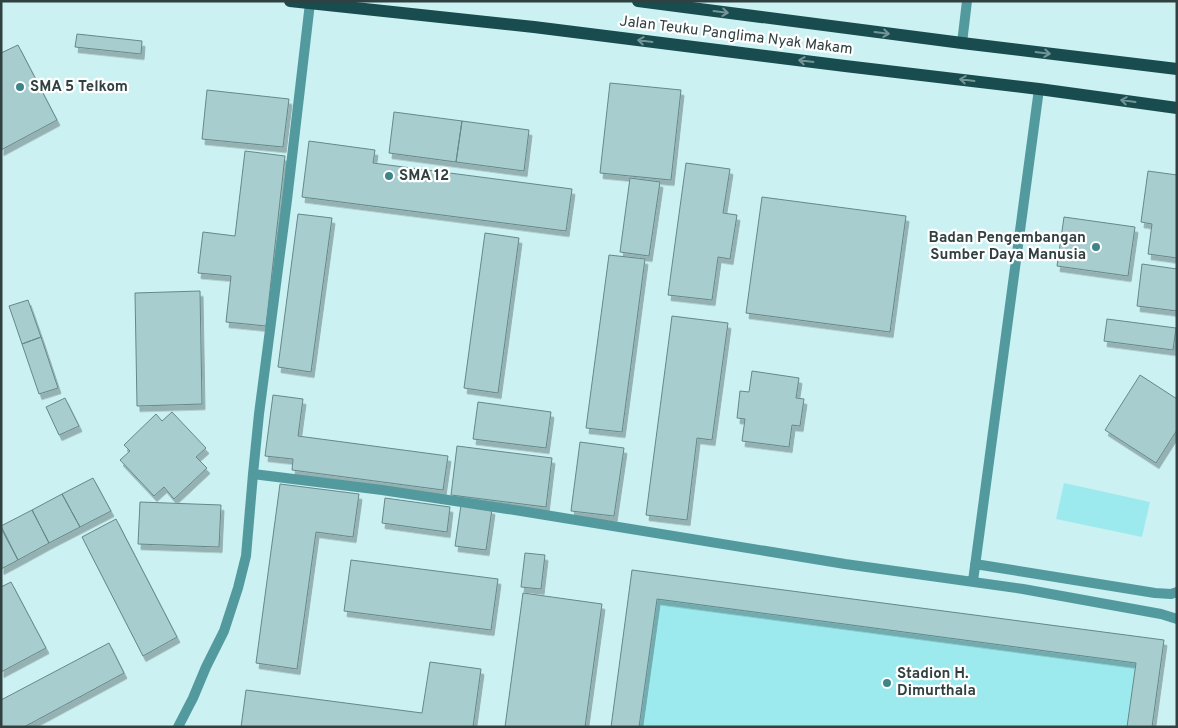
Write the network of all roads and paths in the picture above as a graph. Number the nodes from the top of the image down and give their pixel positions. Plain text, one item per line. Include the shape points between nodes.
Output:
1 (290, 1) edge
2 (638, 1) edge
3 (967, 1) edge
4 (310, 2) edge
5 (962, 43) junction
6 (1177, 69) edge
7 (1039, 89) junction
8 (1177, 108) edge
9 (252, 474) junction
10 (975, 564) junction
11 (973, 581) junction
12 (1177, 592) edge
13 (1177, 620) edge
14 (178, 727) edge

1 - 4 main road, Jalan Teuku Panglima Nyak Makam
2 -> 5 main road, Jalan Teuku Panglima Nyak Makam
3 - 5 lane
7 -> 4 main road, Jalan Teuku Panglima Nyak Makam
4 - 9 lane
5 -> 6 main road, Jalan Teuku Panglima Nyak Makam
8 -> 7 main road, Jalan Teuku Panglima Nyak Makam
7 - 10 lane
9 - 11 lane via 382,490 845,564
9 - 14 lane via 246,556 238,588 224,631
10 - 11 lane
10 - 12 lane via 1155,593
11 - 13 lane via 1162,614

